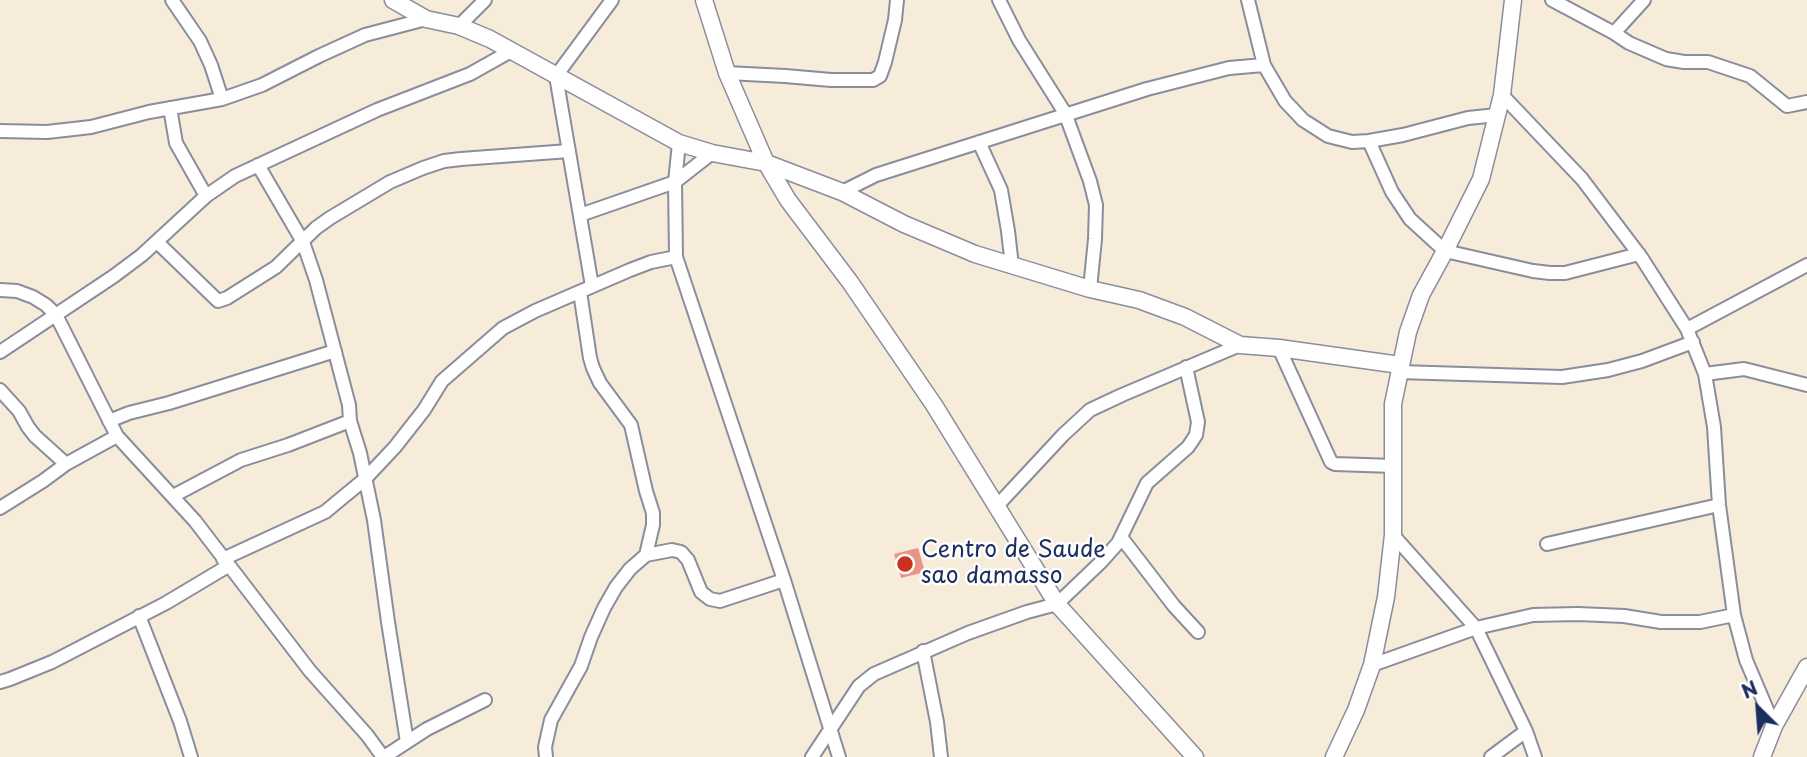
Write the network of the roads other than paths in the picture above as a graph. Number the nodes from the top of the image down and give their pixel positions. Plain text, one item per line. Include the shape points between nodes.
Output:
1 (172, 0) edge
2 (393, 0) edge
3 (485, 0) edge
4 (612, 0) edge
5 (704, 0) edge
6 (897, 0) edge
7 (999, 0) edge
8 (1248, 0) edge
9 (1513, 0) edge
10 (1552, 0) edge
11 (1644, 0) edge
12 (426, 19) junction
13 (459, 26) junction
14 (1614, 33) junction
15 (510, 51) junction
16 (1264, 65) junction
17 (727, 73) junction
18 (556, 76) junction
19 (1502, 95) junction
20 (222, 99) junction
21 (1807, 102) edge
22 (170, 108) junction
23 (1065, 113) junction
24 (1497, 116) junction
25 (0, 131) edge
26 (1369, 141) junction
27 (979, 142) junction
28 (679, 143) junction
29 (569, 151) junction
30 (712, 153) junction
31 (766, 163) junction
32 (258, 165) junction
33 (674, 182) junction
34 (842, 192) junction
35 (206, 196) junction
36 (580, 215) junction
37 (157, 242) junction
38 (303, 242) junction
39 (1445, 251) junction
40 (1639, 254) junction
41 (676, 257) junction
42 (1012, 265) junction
43 (1807, 265) edge
44 (586, 289) junction
45 (1090, 289) junction
46 (0, 290) edge
47 (56, 315) junction
48 (1687, 329) junction
49 (1693, 342) junction
50 (1240, 345) junction
51 (1279, 348) junction
52 (0, 352) edge
53 (335, 352) junction
54 (1186, 368) junction
55 (1399, 368) junction
56 (1705, 374) junction
57 (1807, 386) edge
58 (0, 390) edge
59 (109, 421) junction
60 (350, 421) junction
61 (117, 436) junction
62 (66, 464) junction
63 (1393, 466) junction
64 (365, 479) junction
65 (173, 496) junction
66 (1719, 505) junction
67 (996, 507) junction
68 (0, 508) edge
69 (1393, 534) junction
70 (1121, 537) junction
71 (1547, 544) dead end
72 (646, 555) junction
73 (226, 563) junction
74 (785, 580) junction
75 (1057, 604) junction
76 (1734, 615) junction
77 (139, 616) junction
78 (1476, 628) junction
79 (1198, 632) dead end
80 (923, 651) junction
81 (1372, 665) junction
82 (1807, 667) edge
83 (0, 682) edge
84 (485, 700) dead end
85 (1774, 726) junction
86 (830, 731) junction
87 (1526, 732) junction
88 (407, 742) junction
89 (191, 757) edge
90 (384, 757) edge
91 (546, 757) edge
92 (812, 757) edge
93 (839, 757) edge
94 (941, 757) edge
95 (1195, 757) edge
96 (1334, 757) edge
97 (1491, 757) edge
98 (1535, 757) edge
99 (1762, 757) edge

1 - 20 street via 200,41
2 - 12 street
3 - 13 street
4 - 18 street
5 - 17 street
6 - 17 street via 885,62 880,76 873,80
7 - 23 street
8 - 16 street
9 - 19 street
10 - 14 street
11 - 14 street
12 - 13 street
12 - 20 street via 365,35 262,85
13 - 15 street
14 - 21 street via 1666,59 1708,62 1751,76 1787,106
15 - 18 street
15 - 32 street via 470,75 377,110
16 - 23 street via 1229,68
16 - 26 street via 1303,120 1328,136
17 - 31 street
18 - 28 street
18 - 29 street
19 - 24 street
19 - 40 street via 1582,179
20 - 22 street
22 - 25 street via 91,127
22 - 35 street via 176,143
23 - 27 street
23 - 45 street via 1096,205
24 - 26 street via 1468,118
24 - 39 street via 1481,179
26 - 39 street via 1410,219
27 - 34 street via 876,175
27 - 42 street via 1001,190
28 - 30 street
28 - 33 street
29 - 36 street
29 - 38 street via 453,160 423,168 359,200
30 - 31 street
30 - 33 street
31 - 34 street
31 - 67 street via 934,405
32 - 35 street
32 - 38 street
33 - 36 street
33 - 41 street
34 - 42 street via 904,224
35 - 37 street
36 - 44 street
37 - 38 street via 218,301 276,267
37 - 47 street
38 - 53 street
39 - 40 street via 1550,273
39 - 55 street via 1420,295
40 - 48 street
41 - 44 street via 651,262
41 - 74 street
42 - 45 street
43 - 48 street
44 - 64 street via 503,328 466,359 442,381 395,447
44 - 72 street via 590,358 600,383 631,425 653,513
45 - 50 street via 1185,317
46 - 47 street via 33,297
47 - 52 street
47 - 59 street
48 - 49 street
49 - 55 street via 1642,361 1562,377
49 - 56 street
50 - 51 street
50 - 54 street
51 - 55 street
51 - 63 street via 1331,462
53 - 59 street
53 - 60 street
54 - 67 street via 1090,410
54 - 70 street via 1198,422 1196,435 1147,483
55 - 63 street via 1393,404
56 - 57 street via 1744,369
56 - 66 street
58 - 62 street via 35,436
59 - 61 street
60 - 64 street
60 - 65 street via 242,460
61 - 62 street
61 - 65 street
62 - 68 street
63 - 69 street
64 - 73 street via 325,512
64 - 88 street
65 - 73 street
66 - 71 street
66 - 76 street
67 - 75 street
69 - 78 street
69 - 81 street
70 - 75 street
70 - 79 street
72 - 74 street via 681,552 701,592 720,601
72 - 91 street via 630,569 604,608 581,666 551,720
73 - 77 street
73 - 90 street
74 - 86 street
75 - 80 street
75 - 95 street
76 - 78 street via 1700,622 1661,622 1624,615 1532,615
76 - 85 street via 1746,660
77 - 83 street via 52,662
77 - 89 street
78 - 81 street
78 - 87 street
80 - 86 street via 873,674 859,686
80 - 94 street
81 - 96 street
82 - 85 street
84 - 88 street
85 - 99 street
86 - 92 street
86 - 93 street
87 - 97 street
87 - 98 street
88 - 90 street

